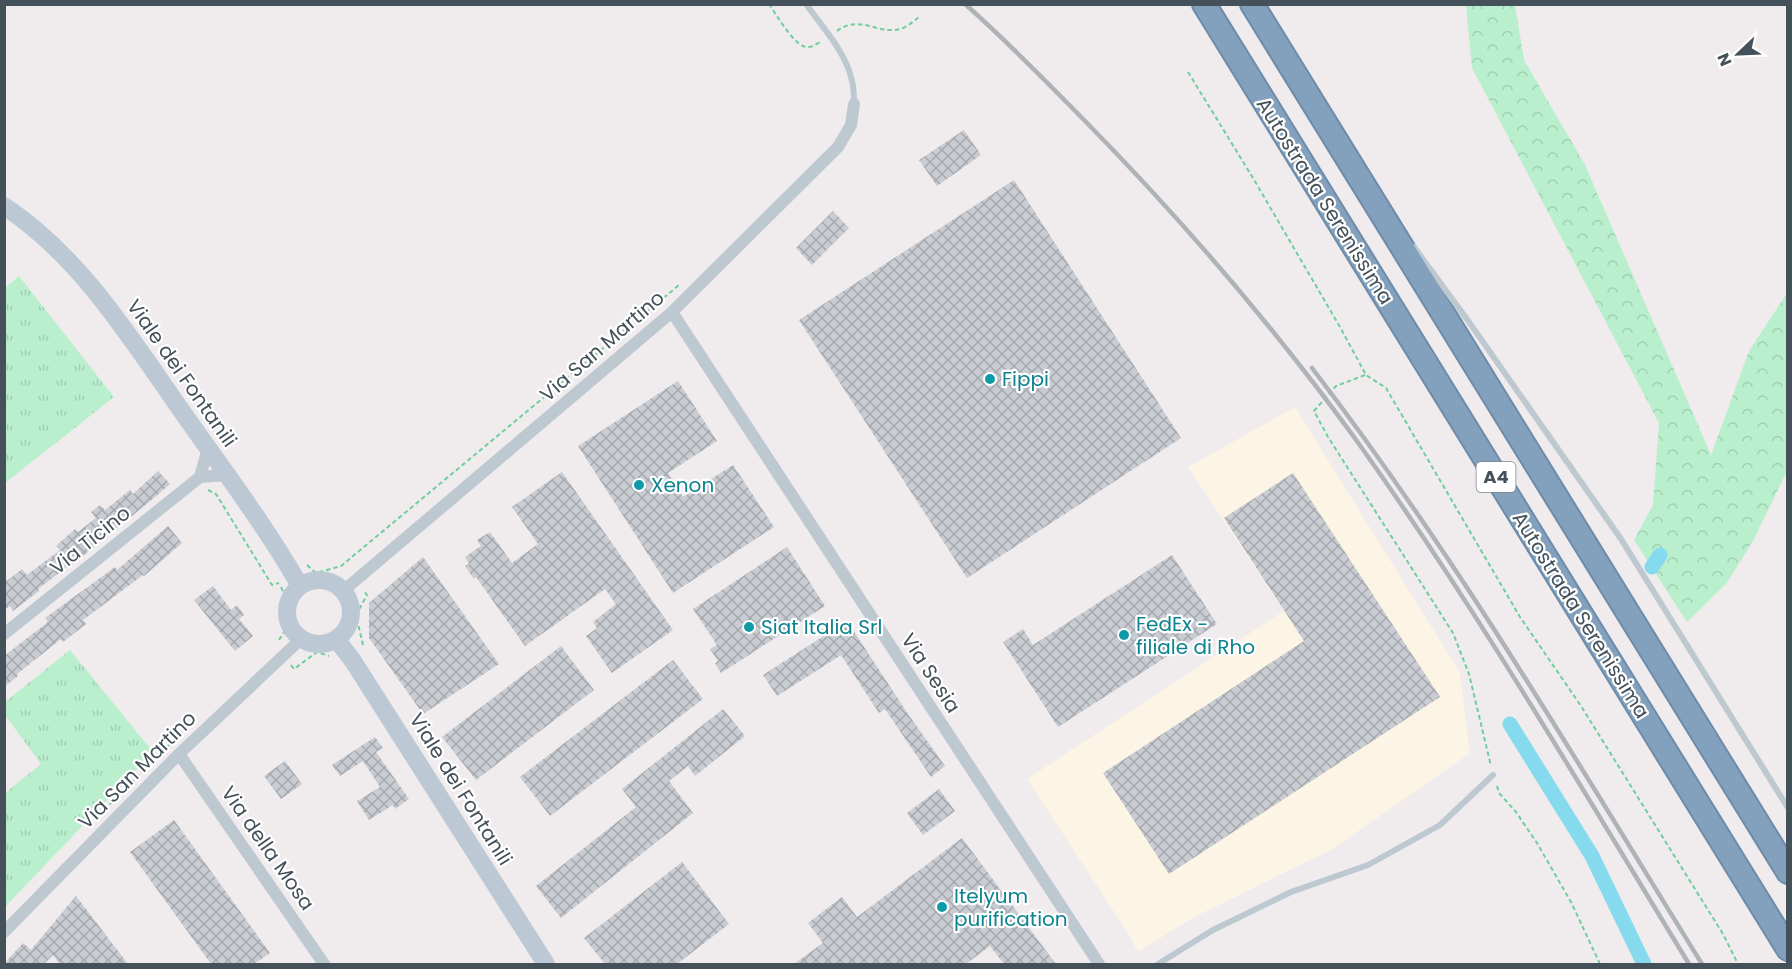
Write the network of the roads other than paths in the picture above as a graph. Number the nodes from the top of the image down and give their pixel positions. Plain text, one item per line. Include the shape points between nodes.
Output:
1 (807, 4) edge
2 (1204, 4) edge
3 (1252, 4) edge
4 (854, 104) joint
5 (1335, 139) junction
6 (4, 206) edge
7 (1392, 216) dead end
8 (1413, 245) dead end
9 (672, 312) junction
10 (208, 448) junction
11 (227, 475) junction
12 (197, 479) junction
13 (300, 586) junction
14 (349, 586) junction
15 (4, 634) edge
16 (301, 639) junction
17 (333, 648) junction
18 (179, 754) junction
19 (1493, 775) road end
20 (1788, 808) edge
21 (1788, 872) edge
22 (4, 932) edge
23 (1788, 949) edge
24 (324, 964) edge
25 (546, 964) edge
26 (1099, 964) edge
27 (1158, 964) edge

1 - 4 lane via 847,65
2 - 23 highway, Autostrada Serenissima / A4
3 - 5 highway, Autostrada Serenissima / A4
4 - 9 street, Via San Martino via 851,124 838,147
5 - 7 lane
5 - 21 highway, Autostrada Serenissima / A4
6 - 10 main road, Viale dei Fontanili via 58,251 96,292
8 - 20 lane via 1621,539
9 - 14 street, Via San Martino
9 - 26 street, Via Sesia
10 - 11 main road, Viale dei Fontanili
10 - 12 street
11 - 12 street
11 - 13 main road, Viale dei Fontanili
12 - 15 street, Via Ticino
13 - 14 main road via 321,580
13 - 16 main road via 289,600 287,617
14 - 17 main road via 351,617
16 - 17 main road
16 - 18 street, Via San Martino
17 - 25 main road, Viale dei Fontanili via 353,661
18 - 22 street, Via San Martino
18 - 24 street, Via della Mosa
19 - 27 lane via 1440,825 1368,865 1291,892 1213,930

